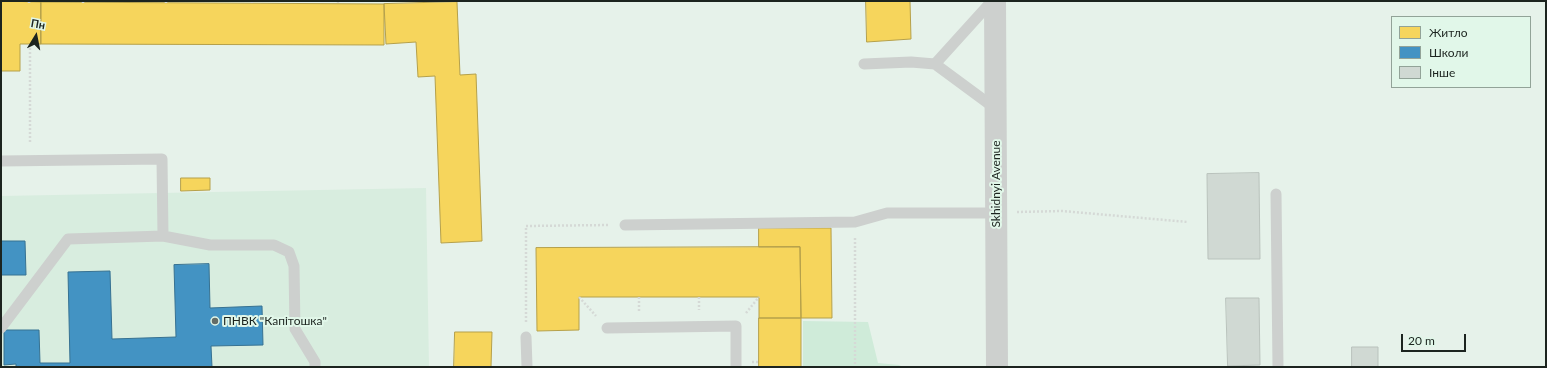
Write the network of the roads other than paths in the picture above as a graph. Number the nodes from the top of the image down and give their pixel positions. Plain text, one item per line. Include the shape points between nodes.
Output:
1 (992, 1) edge
2 (995, 1) edge
3 (864, 64) dead end
4 (934, 64) junction
5 (996, 109) junction
6 (1, 161) edge
7 (1276, 194) dead end
8 (996, 213) junction
9 (625, 225) road end
10 (163, 236) junction
11 (1, 328) edge
12 (607, 328) road end
13 (526, 337) road end
14 (315, 367) edge
15 (526, 367) edge
16 (736, 367) edge
17 (997, 367) edge
18 (1278, 367) edge

1 - 4 lane
2 - 5 main road, Skhidnyi Avenue
3 - 4 lane
4 - 5 lane
5 - 8 main road, Skhidnyi Avenue
6 - 10 lane via 162,159
7 - 18 lane
8 - 9 lane via 887,213 855,222
8 - 17 main road, Skhidnyi Avenue
10 - 11 lane via 68,239
10 - 14 lane via 210,245 274,245 289,252 294,266 295,329 315,362
12 - 16 lane via 736,326
13 - 15 lane

